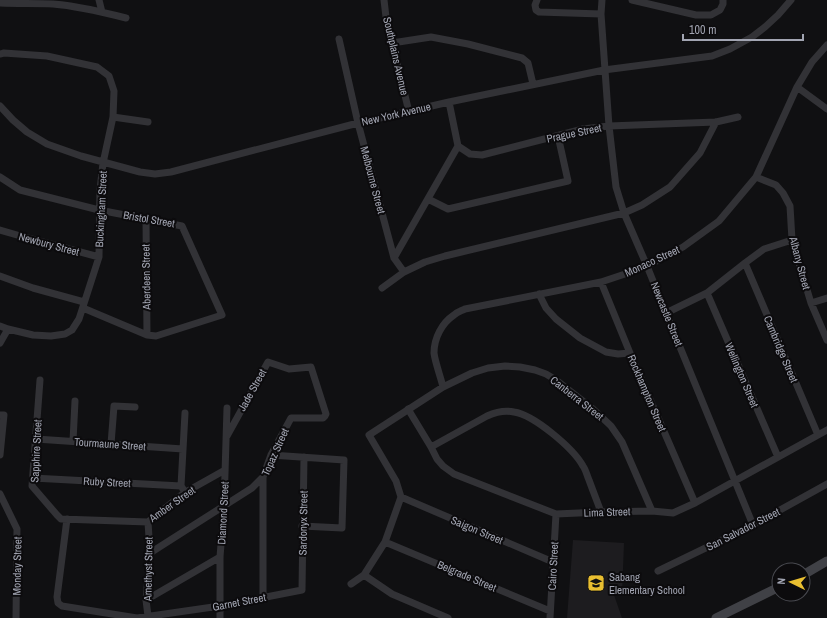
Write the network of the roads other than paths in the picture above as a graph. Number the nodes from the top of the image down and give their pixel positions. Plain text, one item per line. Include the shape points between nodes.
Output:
1 (99, 0) edge
2 (384, 0) edge
3 (537, 0) edge
4 (602, 0) edge
5 (632, 0) edge
6 (723, 0) edge
7 (792, 0) edge
8 (4, 2) edge
9 (52, 2) edge
10 (102, 12) junction
11 (601, 14) junction
12 (126, 18) dead end
13 (339, 39) dead end
14 (392, 43) junction
15 (827, 45) edge
16 (0, 54) edge
17 (604, 70) junction
18 (533, 84) junction
19 (797, 87) junction
20 (449, 102) junction
21 (0, 106) edge
22 (827, 109) edge
23 (409, 112) junction
24 (113, 117) junction
25 (738, 117) dead end
26 (148, 122) dead end
27 (716, 122) junction
28 (358, 123) junction
29 (609, 126) junction
30 (558, 136) junction
31 (458, 146) junction
32 (103, 163) junction
33 (0, 177) edge
34 (756, 177) junction
35 (428, 199) junction
36 (99, 210) junction
37 (624, 213) junction
38 (146, 219) junction
39 (0, 230) edge
40 (792, 240) junction
41 (99, 257) junction
42 (394, 258) junction
43 (745, 263) junction
44 (648, 266) junction
45 (404, 272) junction
46 (0, 276) edge
47 (600, 282) junction
48 (382, 288) dead end
49 (707, 293) junction
50 (539, 294) junction
51 (827, 298) edge
52 (811, 304) junction
53 (83, 305) junction
54 (666, 313) junction
55 (0, 326) edge
56 (8, 330) junction
57 (147, 335) junction
58 (827, 340) edge
59 (0, 343) edge
60 (630, 354) junction
61 (311, 367) joint
62 (40, 380) dead end
63 (443, 387) junction
64 (75, 401) dead end
65 (135, 407) dead end
66 (227, 408) dead end
67 (408, 409) junction
68 (185, 413) dead end
69 (2, 415) edge
70 (827, 430) edge
71 (818, 435) junction
72 (227, 436) junction
73 (36, 439) junction
74 (73, 442) junction
75 (111, 444) junction
76 (431, 447) junction
77 (183, 449) junction
78 (0, 455) edge
79 (271, 455) junction
80 (304, 457) junction
81 (778, 457) junction
82 (225, 470) junction
83 (33, 478) junction
84 (263, 478) junction
85 (734, 481) junction
86 (827, 484) edge
87 (183, 490) junction
88 (0, 491) edge
89 (401, 497) junction
90 (695, 503) junction
91 (224, 506) junction
92 (652, 511) junction
93 (601, 512) junction
94 (556, 514) junction
95 (67, 519) junction
96 (148, 522) junction
97 (753, 525) junction
98 (302, 526) junction
99 (385, 542) junction
100 (150, 553) junction
101 (220, 557) junction
102 (827, 561) edge
103 (553, 562) junction
104 (811, 570) edge
105 (658, 571) dead end
106 (364, 575) junction
107 (351, 584) dead end
108 (302, 590) joint
109 (771, 591) edge
110 (263, 598) junction
111 (146, 600) junction
112 (220, 606) junction
113 (550, 614) edge
114 (148, 616) junction
115 (16, 618) edge
116 (220, 618) edge
117 (448, 618) edge
118 (716, 618) edge

1 - 10 street
2 - 14 street, Southplains Avenue
3 - 11 street via 535,5 539,12
4 - 11 street, Newcastle Street
5 - 6 street via 696,15 711,15 720,10
7 - 17 street, New York Avenue via 752,37 712,56
8 - 9 street
9 - 10 street
10 - 12 street
11 - 17 street, Newcastle Street
13 - 28 street, Melbourne Street
14 - 18 street via 431,37 522,58 528,63
14 - 23 street, Southplains Avenue
15 - 19 street, Monaco Street via 812,62
16 - 24 street, Buckingham Street via 4,52 47,56 97,67 109,76 114,91
17 - 18 street, New York Avenue
17 - 29 street, Newcastle Street
18 - 20 street, New York Avenue
19 - 22 street
19 - 34 street, Monaco Street
20 - 23 street, New York Avenue
20 - 31 street
21 - 32 street, New York Avenue via 27,132 47,144
23 - 28 street, New York Avenue
24 - 26 street
24 - 32 street, Buckingham Street
25 - 27 street, Prague Street
27 - 29 street, Prague Street
27 - 37 street via 700,153 670,187
28 - 32 street, New York Avenue via 171,172 155,174
28 - 42 street, Melbourne Street
29 - 30 street, Prague Street via 583,129
29 - 37 street, Newcastle Street via 616,187
30 - 31 street, Prague Street via 482,155 470,154
30 - 35 street via 568,181 448,209
31 - 35 street
32 - 36 street, Buckingham Street
33 - 36 street, Bristol Street via 20,190
34 - 40 street, Albany Street via 776,185 783,193 790,206
34 - 44 street, Monaco Street via 719,221 683,247
35 - 42 street
36 - 38 street, Bristol Street
36 - 41 street, Buckingham Street
37 - 44 street, Newcastle Street
37 - 45 street via 445,256
38 - 57 street, Aberdeen Street
38 - 57 street, Bristol Street via 182,226 222,315 156,336
39 - 41 street, Newbury Street
40 - 43 street via 764,249
40 - 52 street, Albany Street
41 - 53 street, Buckingham Street
42 - 45 street, Melbourne Street
43 - 49 street
43 - 71 street, Cambridge Street
44 - 47 street, Monaco Street
44 - 54 street, Newcastle Street
45 - 48 street
46 - 53 street
47 - 50 street, Monaco Street
47 - 60 street, Rockhampton Street
49 - 54 street
49 - 81 street, Wellington Street
50 - 60 street via 546,308 556,319 580,338 606,352
50 - 63 street, Monaco Street via 465,309 445,322 438,332 434,353
51 - 52 street
52 - 58 street, Albany Street
53 - 56 street, Buckingham Street via 76,325 64,334 51,336
53 - 57 street
54 - 85 street, Newcastle Street
55 - 56 street, Buckingham Street
56 - 59 street
60 - 90 street, Rockhampton Street
61 - 72 street, Jade Street via 289,369 268,362
61 - 79 street, Topaz Street via 326,414 323,418 291,418
62 - 73 street, Sapphire Street
63 - 67 street, Canberra Street
63 - 92 street, Canberra Street via 488,368 520,367 546,374 593,409 611,426 622,442
64 - 74 street
65 - 75 street via 114,406
66 - 72 street, Diamond Street
67 - 76 street, Lima Street
67 - 89 street, Canberra Street via 369,435 396,480
68 - 77 street
69 - 78 street
70 - 71 street, Lima Street
71 - 81 street, Lima Street
72 - 82 street, Diamond Street
73 - 74 street, Tourmaune Street
73 - 83 street, Sapphire Street
74 - 75 street, Tourmaune Street
75 - 77 street, Tourmaune Street
76 - 93 street via 497,412 523,414 572,451 583,466
76 - 94 street, Lima Street via 437,459 454,474
77 - 87 street
79 - 80 street
79 - 84 street, Topaz Street
80 - 98 street, Sardonyx Street
80 - 98 street via 344,460 343,498 342,528
81 - 85 street, Lima Street
82 - 87 street, Amber Street
82 - 91 street, Diamond Street
83 - 87 street, Ruby Street
83 - 95 street, Sapphire Street via 32,486 56,515
84 - 91 street
84 - 110 street, Topaz Street
85 - 90 street, Lima Street
85 - 97 street, Newcastle Street
86 - 97 street, San Salvador Street
87 - 96 street, Amber Street
88 - 115 street, Monday Street via 17,529
89 - 99 street
89 - 103 street, Saigon Street
90 - 92 street, Lima Street via 673,513
91 - 100 street
91 - 101 street, Diamond Street
92 - 93 street, Lima Street
93 - 94 street, Lima Street
94 - 103 street, Cairo Street
95 - 96 street, Amber Street
95 - 114 street, Garnet Street via 58,603 62,606 122,616
96 - 100 street, Amethyst Street
97 - 105 street, San Salvador Street
98 - 108 street, Sardonyx Street
99 - 106 street
99 - 113 street, Belgrade Street
100 - 111 street, Amethyst Street
101 - 111 street
101 - 112 street, Diamond Street
102 - 104 main road
103 - 113 street, Cairo Street
106 - 107 street
106 - 117 street via 392,594
108 - 110 street, Garnet Street
109 - 118 main road
110 - 112 street, Garnet Street
111 - 114 street, Amethyst Street
112 - 114 street, Garnet Street
112 - 116 street, Diamond Street

